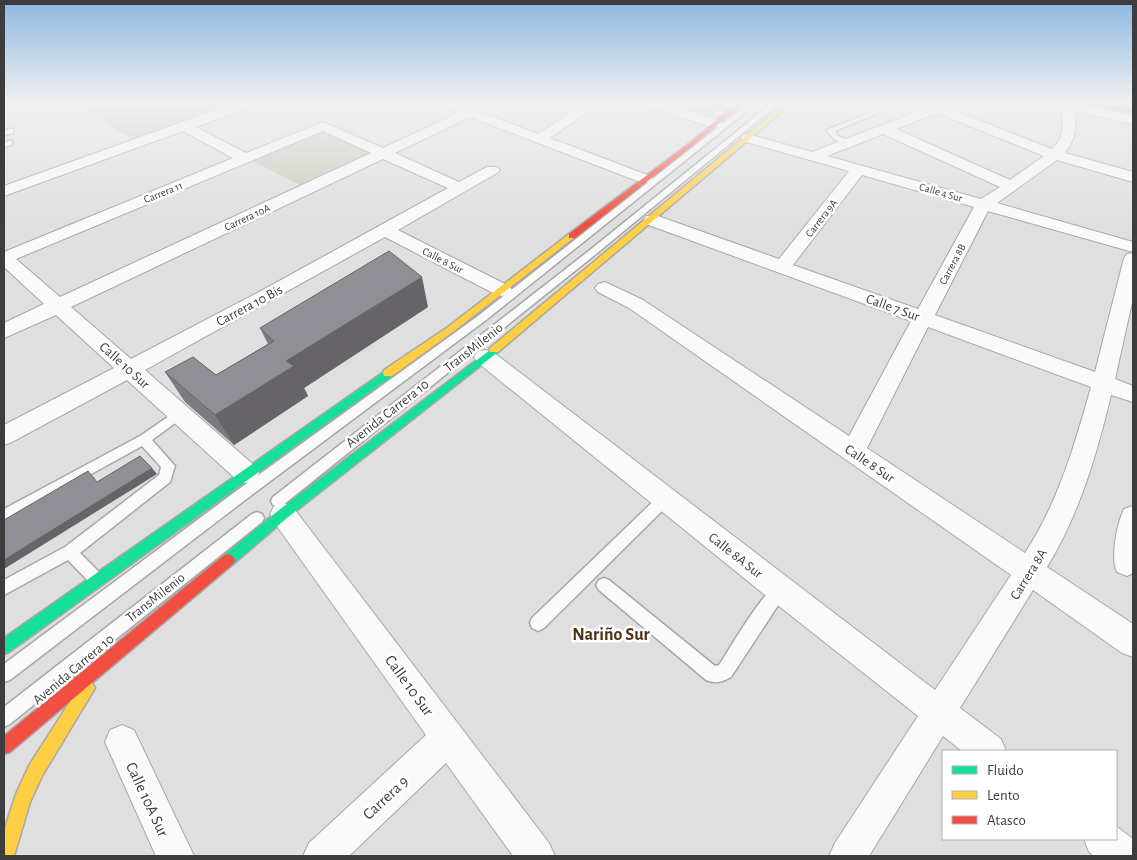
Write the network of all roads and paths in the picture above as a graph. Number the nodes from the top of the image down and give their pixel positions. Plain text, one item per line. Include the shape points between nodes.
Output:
1 (137, 143) edge
2 (217, 143) edge
3 (281, 143) edge
4 (361, 143) edge
5 (404, 143) edge
6 (551, 143) edge
7 (691, 143) edge
8 (703, 143) edge
9 (727, 143) edge
10 (742, 143) edge
11 (767, 143) edge
12 (847, 143) edge
13 (915, 143) edge
14 (1025, 143) edge
15 (1064, 143) edge
16 (383, 153) junction
17 (1055, 155) junction
18 (814, 156) junction
19 (245, 158) junction
20 (859, 169) junction
21 (492, 170) dead end
22 (1133, 177) edge
23 (645, 179) junction
24 (1011, 186) junction
25 (460, 188) junction
26 (4, 191) edge
27 (983, 204) junction
28 (652, 220) junction
29 (385, 230) junction
30 (1133, 247) edge
31 (4, 258) edge
32 (1133, 258) edge
33 (782, 267) junction
34 (605, 288) dead end
35 (502, 290) junction
36 (58, 306) junction
37 (924, 318) junction
38 (4, 331) edge
39 (485, 357) junction
40 (129, 369) junction
41 (1102, 382) junction
42 (1133, 394) edge
43 (178, 415) junction
44 (4, 436) edge
45 (144, 439) junction
46 (853, 450) junction
47 (246, 473) junction
48 (665, 500) junction
49 (283, 514) junction
50 (4, 516) edge
51 (1133, 517) edge
52 (70, 552) junction
53 (1127, 562) dead end
54 (1030, 571) junction
55 (97, 580) junction
56 (604, 585) dead end
57 (4, 588) edge
58 (780, 590) junction
59 (538, 623) dead end
60 (1133, 642) edge
61 (6, 645) edge
62 (105, 662) junction
63 (4, 674) edge
64 (939, 713) junction
65 (4, 718) edge
66 (448, 738) junction
67 (122, 742) dead end
68 (4, 746) edge
69 (988, 750) edge
70 (1103, 840) edge
71 (5, 856) edge
72 (175, 856) edge
73 (322, 856) edge
74 (536, 856) edge
75 (848, 856) edge
76 (1124, 856) edge

1 - 26 street
2 - 19 street
3 - 19 street, Carrera 11
4 - 16 street, Carrera 11
5 - 16 street, Carrera 10A
6 - 23 street
7 - 23 main road
8 - 63 lane, TransMilenio via 482,318
9 - 65 lane, TransMilenio
10 - 28 main road, Avenida Carrera 10
11 - 18 street, Calle 4 Sur
12 - 18 street
13 - 24 street
14 - 17 street
15 - 17 street, Carrera 8B
16 - 25 street
16 - 36 street, Carrera 10A
17 - 22 street
17 - 24 street, Carrera 8B
18 - 20 street, Calle 4 Sur
19 - 31 street, Carrera 11
20 - 27 street, Calle 4 Sur
20 - 33 street, Carrera 9A
21 - 25 street, Carrera 10 Bis
23 - 35 main road
24 - 27 street, Carrera 8B
25 - 29 street, Carrera 10 Bis
27 - 30 street, Calle 4 Sur
27 - 37 street, Carrera 8B
28 - 33 street, Calle 7 Sur
28 - 39 main road, Avenida Carrera 10
29 - 35 street, Calle 8 Sur
29 - 40 street, Carrera 10 Bis
31 - 36 street, Calle 10 Sur
32 - 41 street, Carrera 8A
33 - 37 street, Calle 7 Sur
34 - 46 street, Calle 8 Sur via 636,304
35 - 47 main road
36 - 38 street, Carrera 10A
36 - 40 street, Calle 10 Sur
37 - 41 street, Calle 7 Sur
37 - 46 street, Carrera 8B
39 - 48 street, Calle 8A Sur
39 - 49 main road, Avenida Carrera 10
40 - 43 street, Calle 10 Sur
40 - 44 street, Carrera 10 Bis
41 - 42 street, Calle 7 Sur
41 - 54 street, Carrera 8A via 1083,457 1064,508
43 - 45 lane
43 - 47 street, Calle 10 Sur
45 - 50 lane
45 - 52 lane via 168,466 165,478
46 - 54 street, Calle 8 Sur
47 - 55 main road
48 - 58 street, Calle 8A Sur
48 - 59 lane
49 - 62 main road, Avenida Carrera 10
49 - 66 street, Calle 10 Sur
51 - 53 street
52 - 55 lane
52 - 57 lane
54 - 60 street, Calle 8 Sur
54 - 64 street, Carrera 8A
55 - 61 main road
56 - 58 lane via 712,674 725,671
58 - 64 street, Calle 8A Sur
62 - 68 main road, Avenida Carrera 10
62 - 71 main road via 36,770 22,800
64 - 69 street, Calle 8A Sur
64 - 75 street, Carrera 8A
66 - 73 street, Carrera 9
66 - 74 street, Calle 10 Sur
67 - 72 street, Calle 10A Sur
70 - 76 street

